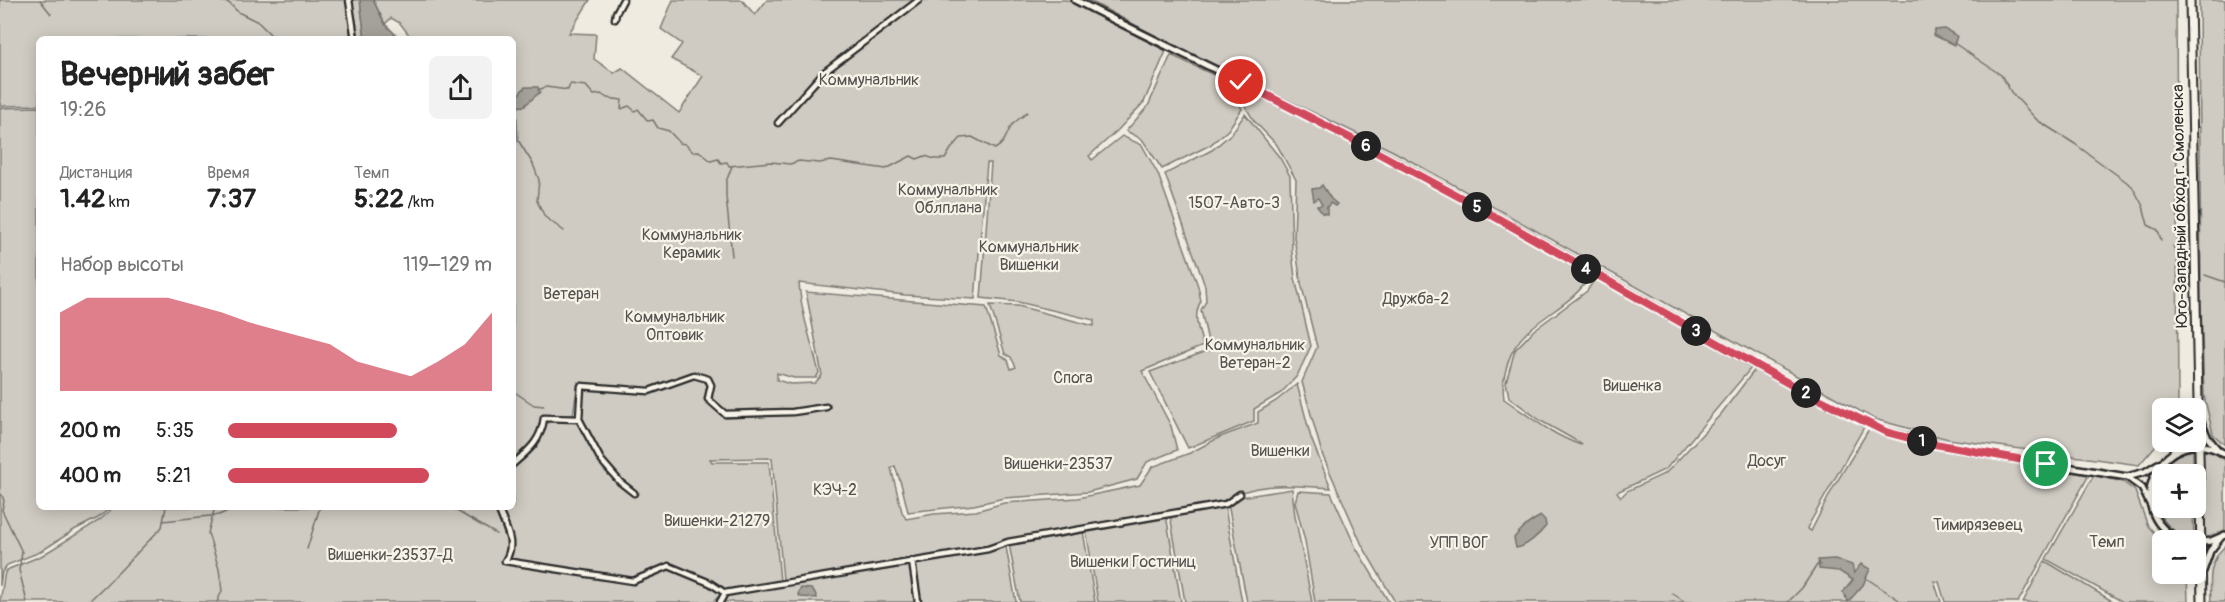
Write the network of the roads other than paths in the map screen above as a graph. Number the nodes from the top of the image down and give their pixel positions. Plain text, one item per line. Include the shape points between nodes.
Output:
1 (349, 0) edge
2 (623, 0) edge
3 (919, 0) edge
4 (1075, 0) edge
5 (2190, 0) edge
6 (615, 19) dead end
7 (355, 36) edge
8 (778, 123) dead end
9 (2197, 398) edge
10 (826, 407) dead end
11 (579, 419) junction
12 (2206, 434) edge
13 (2206, 448) edge
14 (2218, 450) junction
15 (2173, 452) edge
16 (2176, 452) edge
17 (2198, 452) edge
18 (2225, 454) edge
19 (2170, 455) junction
20 (2163, 461) junction
21 (516, 462) edge
22 (2161, 464) edge
23 (2127, 477) junction
24 (2152, 479) edge
25 (634, 493) dead end
26 (1240, 494) dead end
27 (2152, 508) joint
28 (499, 510) edge
29 (2157, 518) edge
30 (2167, 530) edge
31 (2198, 530) edge
32 (2223, 536) edge
33 (2206, 541) edge
34 (912, 561) junction
35 (2201, 585) joint
36 (725, 593) junction
37 (720, 602) edge
38 (918, 602) edge
39 (2202, 602) edge

1 - 7 street
2 - 6 street
3 - 8 street via 823,73
4 - 23 main road via 1354,140 1795,387 1869,424 1924,442
5 - 9 highway, Юго-Западный обход г. Смоленска
10 - 11 street via 725,414 708,399 708,379 694,375 649,391 581,386
11 - 21 street via 544,418 538,440
11 - 25 street via 601,460
12 - 14 main road
13 - 14 main road
14 - 18 main road
15 - 19 main road
16 - 19 main road
17 - 31 highway, Юго-Западный обход г. Смоленска
19 - 20 main road
20 - 22 main road
20 - 23 main road
23 - 27 main road via 2142,488
24 - 27 main road
26 - 34 street via 1226,504
28 - 36 street via 510,534 505,561 633,581 669,566
29 - 30 main road
32 - 33 main road
32 - 35 main road via 2205,562
34 - 36 street
34 - 38 street
35 - 39 highway
36 - 37 street

